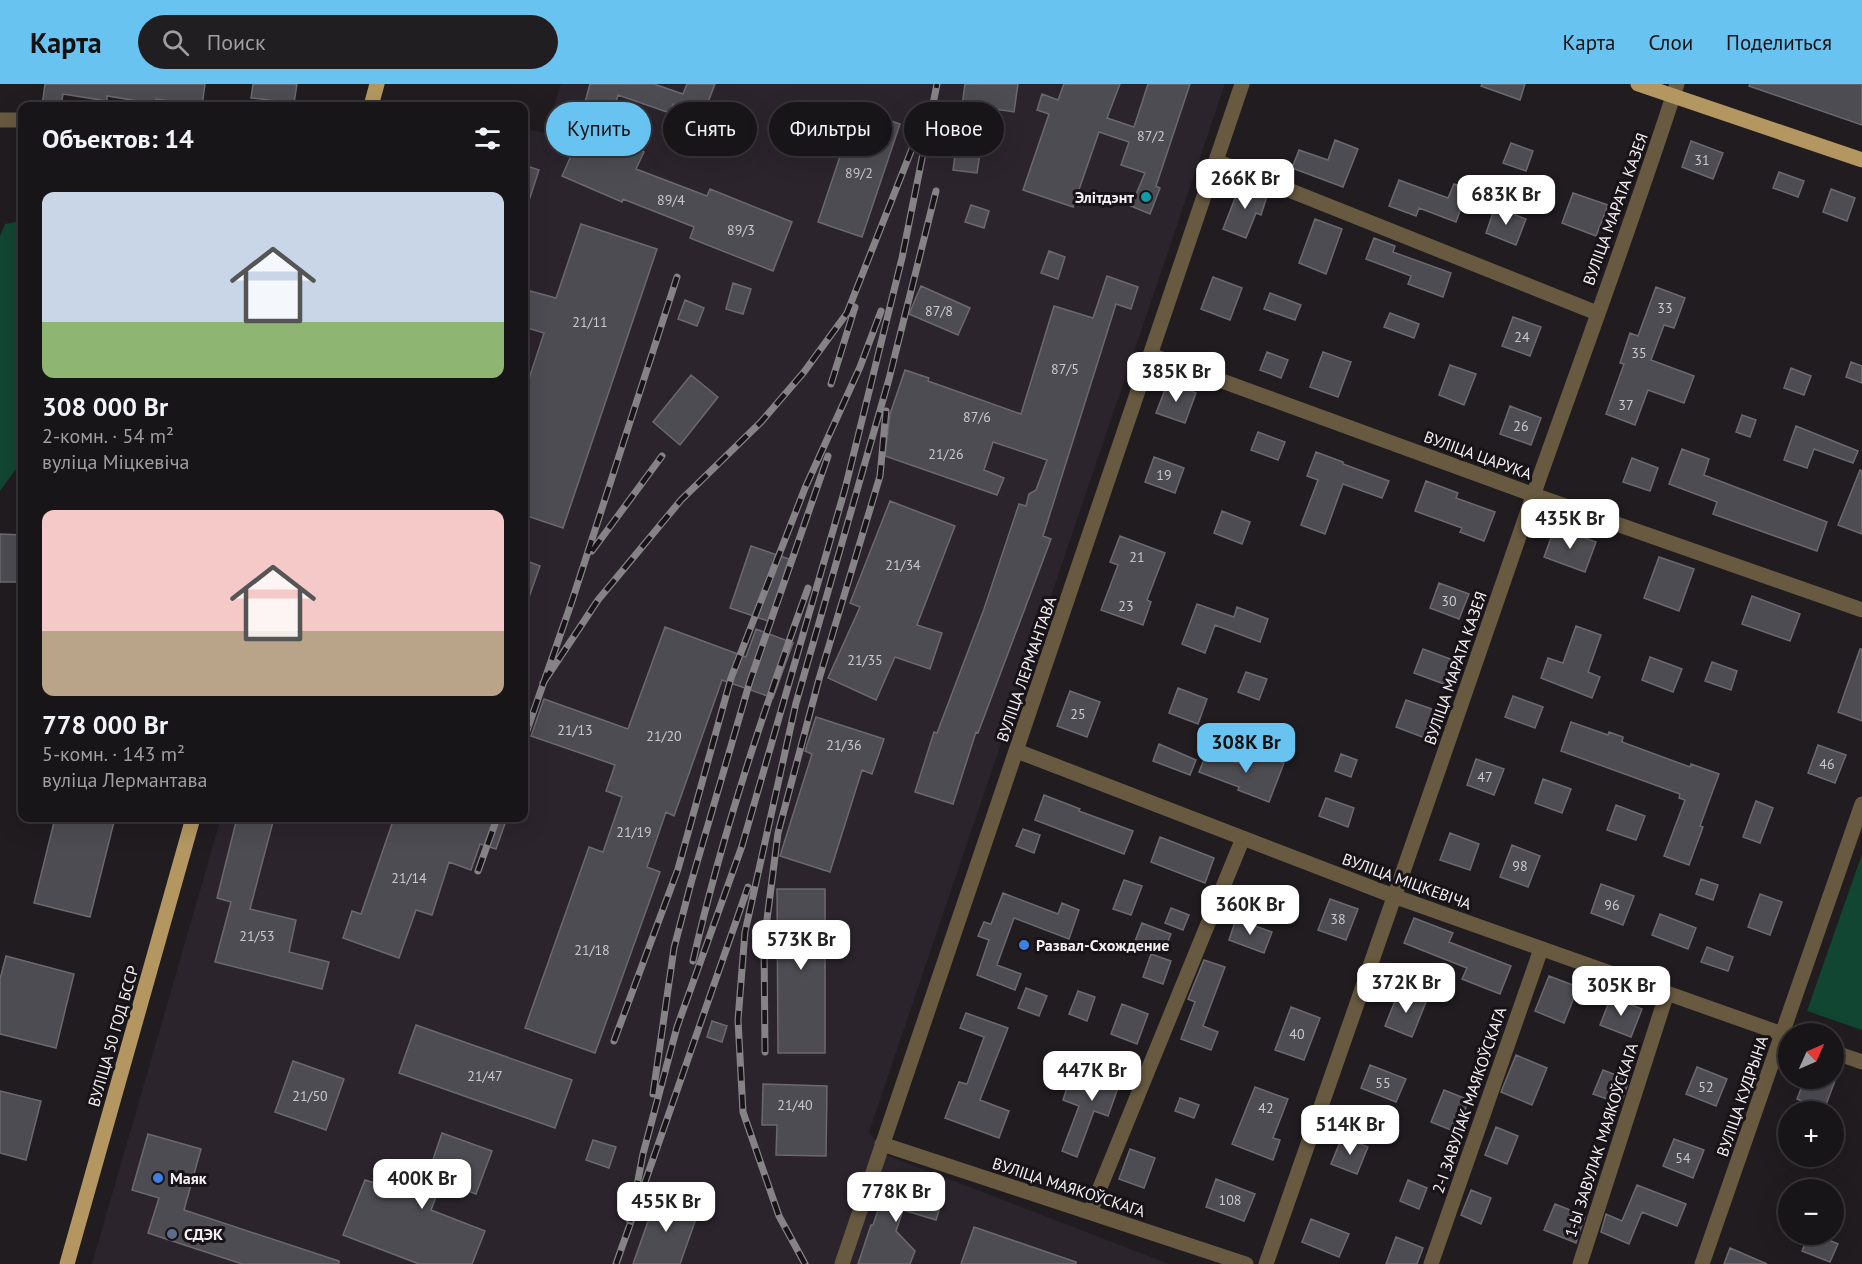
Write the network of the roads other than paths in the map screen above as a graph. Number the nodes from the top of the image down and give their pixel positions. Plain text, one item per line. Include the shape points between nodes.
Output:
1 (377, 84) edge
2 (1242, 84) edge
3 (1638, 84) edge
4 (1675, 90) edge
5 (372, 102) edge
6 (0, 120) edge
7 (18, 120) edge
8 (1862, 160) edge
9 (1216, 161) junction
10 (1597, 314) junction
11 (1150, 355) junction
12 (1534, 495) junction
13 (1862, 610) edge
14 (1017, 751) junction
15 (1862, 804) edge
16 (192, 822) edge
17 (1243, 838) junction
18 (1396, 897) junction
19 (1541, 949) junction
20 (1667, 993) junction
21 (1789, 1023) edge
22 (1778, 1033) edge
23 (1778, 1054) edge
24 (1844, 1056) edge
25 (1862, 1062) edge
26 (882, 1144) junction
27 (1090, 1212) junction
28 (67, 1264) edge
29 (842, 1264) edge
30 (1246, 1264) edge
31 (1266, 1264) edge
32 (1431, 1264) edge
33 (1580, 1264) edge
34 (1702, 1264) edge

1 - 5 main road
2 - 9 street, ВУЛІЦА ЛЕРМАНТАВА
3 - 4 main road
4 - 8 main road
4 - 10 street, ВУЛІЦА МАРАТА КАЗЕЯ
6 - 7 street
9 - 10 street
9 - 11 street, ВУЛІЦА ЛЕРМАНТАВА
10 - 12 street, ВУЛІЦА МАРАТА КАЗЕЯ
11 - 12 street, ВУЛІЦА ЦАРУКА
11 - 14 street, ВУЛІЦА ЛЕРМАНТАВА
12 - 13 street, ВУЛІЦА ЦАРУКА
12 - 18 street, ВУЛІЦА МАРАТА КАЗЕЯ
14 - 17 street, ВУЛІЦА МІЦКЕВІЧА
14 - 26 street, ВУЛІЦА ЛЕРМАНТАВА
15 - 21 street, ВУЛІЦА КУДРЫНА
16 - 28 main road, ВУЛІЦА 50 ГОД БССР
17 - 18 street, ВУЛІЦА МІЦКЕВІЧА
17 - 27 street
18 - 19 street, ВУЛІЦА МІЦКЕВІЧА
18 - 31 street, ВУЛІЦА МАРАТА КАЗЕЯ
19 - 20 street, ВУЛІЦА МІЦКЕВІЧА
19 - 32 street, 2-І ЗАВУЛАК МАЯКОЎСКАГА
20 - 22 street, ВУЛІЦА МІЦКЕВІЧА
20 - 33 street, 1-Ы ЗАВУЛАК МАЯКОЎСКАГА
23 - 34 street, ВУЛІЦА КУДРЫНА
24 - 25 street
26 - 27 street, ВУЛІЦА МАЯКОЎСКАГА
26 - 29 street, ВУЛІЦА ЛЕРМАНТАВА
27 - 30 street, ВУЛІЦА МАЯКОЎСКАГА

